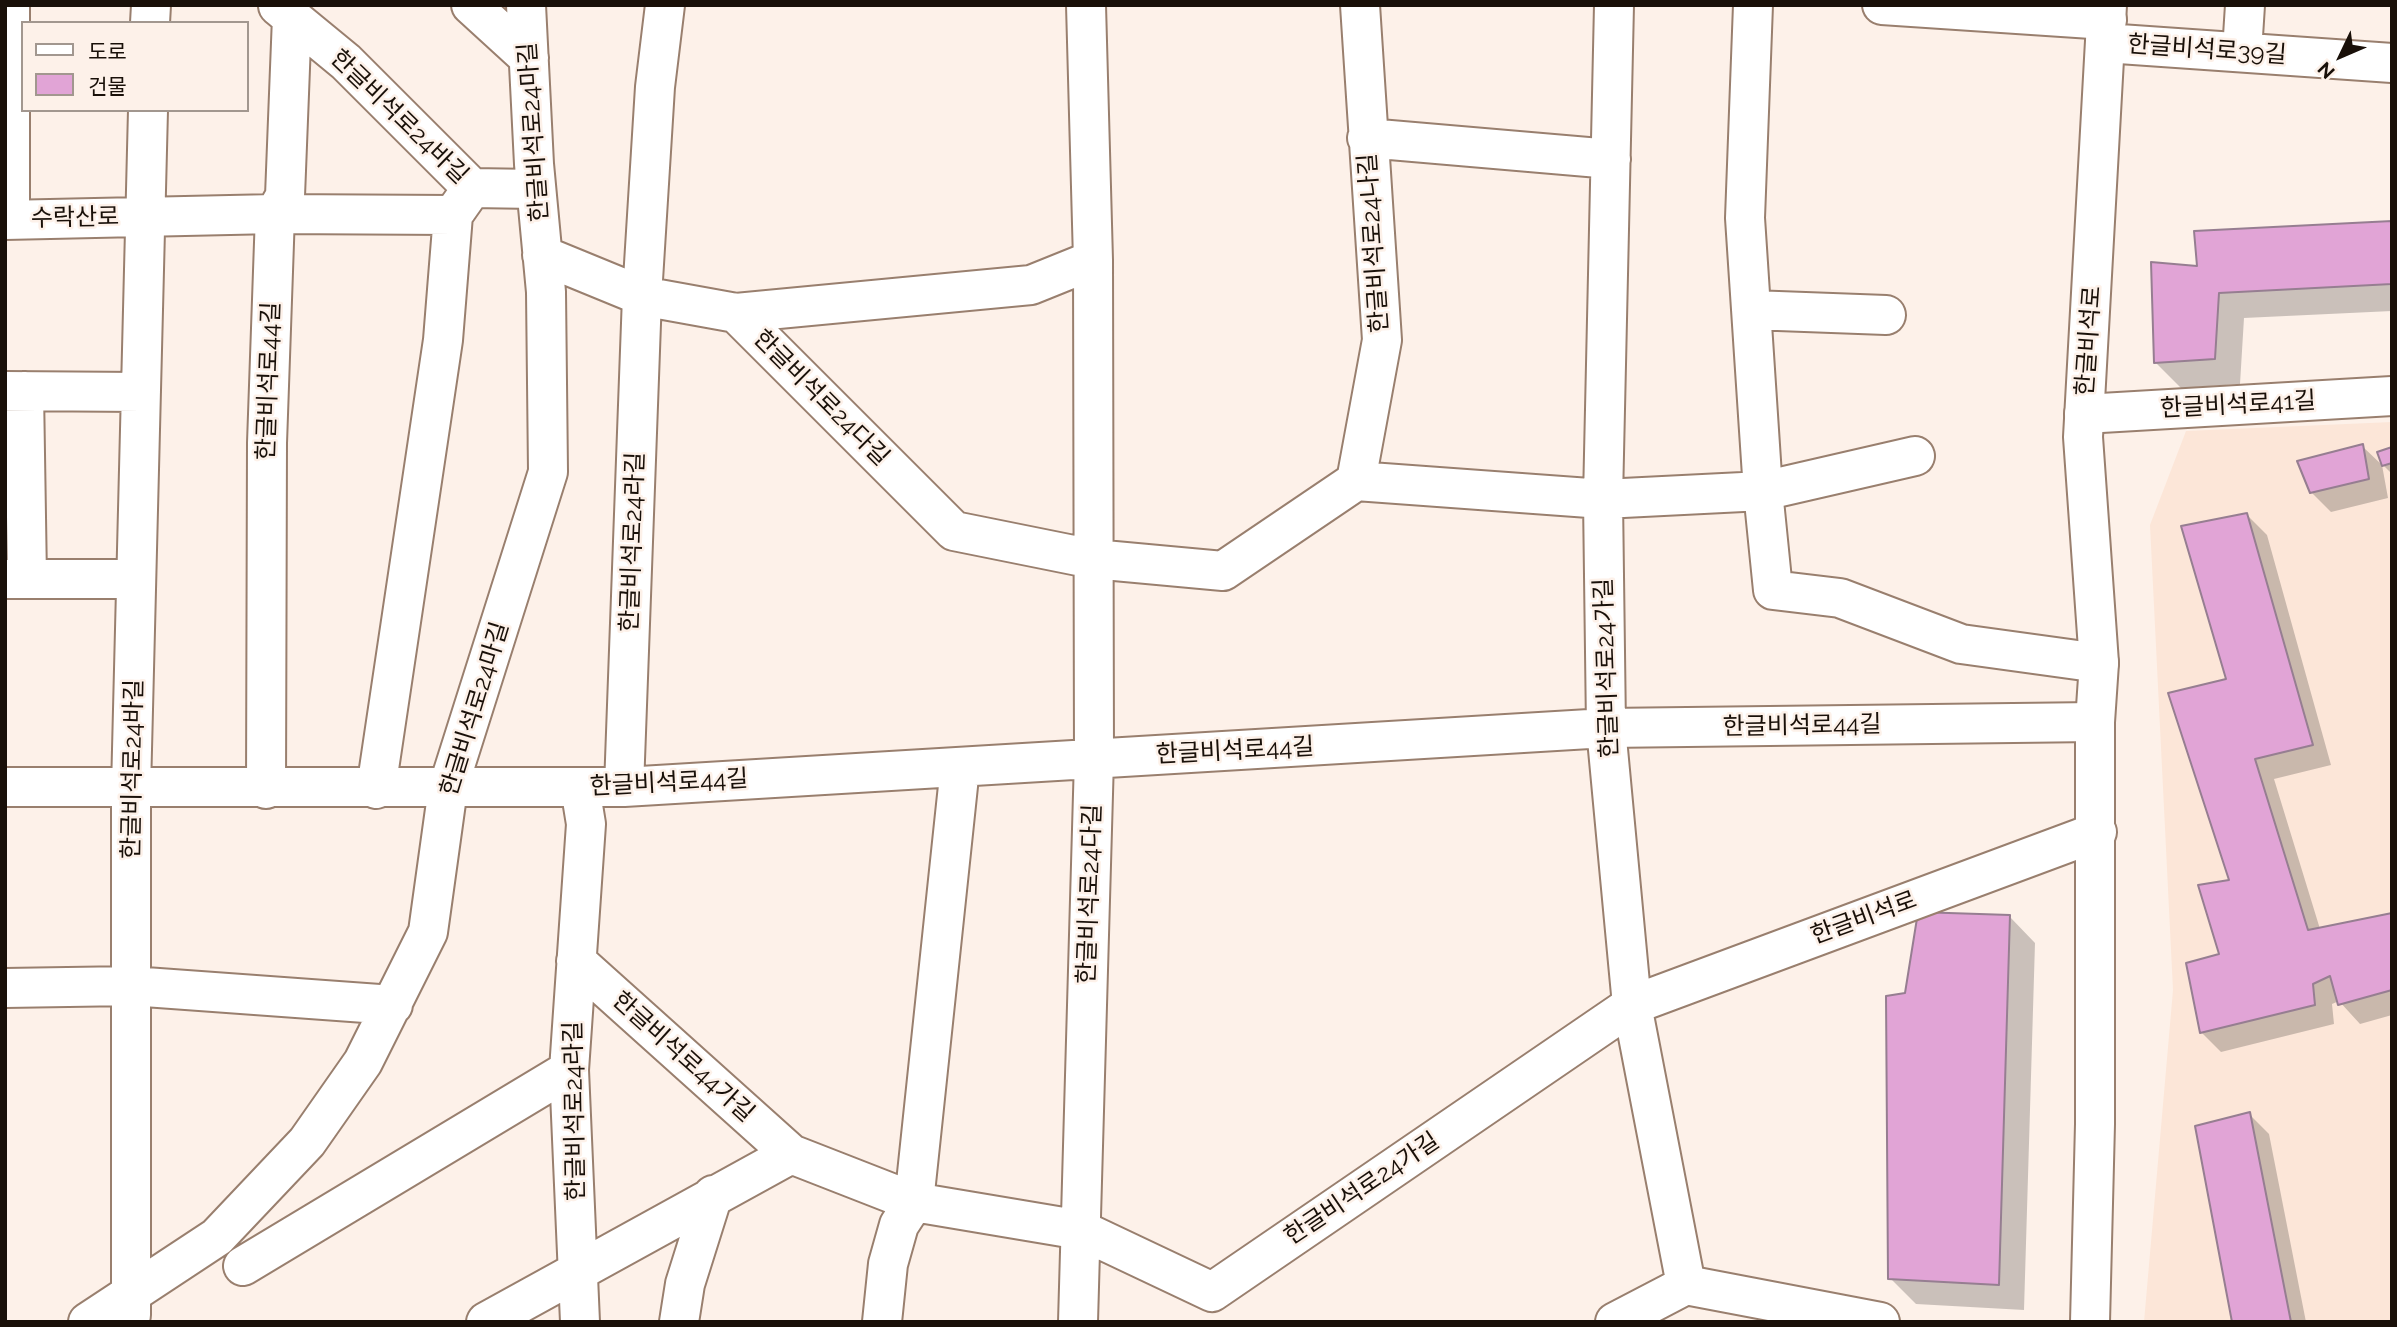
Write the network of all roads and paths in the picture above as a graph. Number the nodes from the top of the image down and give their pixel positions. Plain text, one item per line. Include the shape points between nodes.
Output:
1 (10, 5) edge
2 (471, 5) edge
3 (526, 5) edge
4 (665, 5) edge
5 (1086, 5) edge
6 (1360, 5) edge
7 (1614, 5) edge
8 (1753, 5) edge
9 (1882, 5) edge
10 (2245, 5) edge
11 (285, 11) edge
12 (2106, 23) edge
13 (2242, 52) junction
14 (529, 58) junction
15 (2392, 62) edge
16 (148, 112) edge
17 (1367, 138) junction
18 (1611, 159) junction
19 (536, 189) junction
20 (463, 202) junction
21 (275, 214) junction
22 (145, 217) junction
23 (8, 220) edge
24 (542, 255) junction
25 (1093, 260) junction
26 (642, 296) junction
27 (1751, 310) junction
28 (736, 313) junction
29 (1886, 315) dead end
30 (14, 391) edge
31 (141, 392) junction
32 (2392, 396) edge
33 (2084, 414) junction
34 (1915, 456) dead end
35 (1356, 481) junction
36 (1763, 491) junction
37 (1603, 499) junction
38 (1093, 559) junction
39 (16, 579) edge
40 (136, 579) junction
41 (2099, 663) junction
42 (2095, 722) junction
43 (1606, 728) junction
44 (1094, 759) junction
45 (960, 767) junction
46 (5, 787) edge
47 (580, 787) junction
48 (624, 787) junction
49 (449, 788) junction
50 (131, 789) junction
51 (266, 789) junction
52 (376, 789) junction
53 (2096, 832) junction
54 (576, 961) junction
55 (131, 986) junction
56 (5, 988) edge
57 (393, 1005) junction
58 (1632, 1005) junction
59 (569, 1070) junction
60 (791, 1154) junction
61 (713, 1195) junction
62 (914, 1202) junction
63 (1081, 1230) junction
64 (243, 1266) dead end
65 (578, 1268) junction
66 (1685, 1284) junction
67 (1217, 1307) edge
68 (131, 1309) edge
69 (88, 1322) edge
70 (486, 1322) edge
71 (580, 1322) edge
72 (679, 1322) edge
73 (882, 1322) edge
74 (1078, 1322) edge
75 (1615, 1322) edge
76 (1880, 1322) edge
77 (2090, 1322) edge

1 - 23 street
2 - 14 street
3 - 14 street, 한글비석로24마길
4 - 26 street, 한글비석로24라길 via 655,87
5 - 25 street, 한글비석로24다길
6 - 17 street, 한글비석로24나길
7 - 18 street, 한글비석로24가길
8 - 27 street via 1745,218
9 - 12 street
10 - 13 street
11 - 20 street, 한글비석로24바길 via 346,62
11 - 21 street, 한글비석로44길 via 285,196
12 - 13 street, 한글비석로39길
12 - 33 street, 한글비석로
13 - 15 street, 한글비석로39길
14 - 19 street, 한글비석로24마길
16 - 22 street, 한글비석로24바길
17 - 18 street
17 - 35 street, 한글비석로24나길 via 1382,340
18 - 37 street, 한글비석로24가길
19 - 20 street, 한글비석로24바길
19 - 24 street, 한글비석로24마길
20 - 21 street, 한글비석로24바길
20 - 52 street
21 - 22 street, 한글비석로24바길
21 - 51 street, 한글비석로44길 via 267,443
22 - 23 street, 수락산로
22 - 31 street, 한글비석로24바길
24 - 26 street
24 - 49 street, 한글비석로24마길 via 548,472
25 - 28 street, 한글비석로24다길 via 1031,285
25 - 38 street, 한글비석로24다길
26 - 28 street, 한글비석로24다길
26 - 48 street, 한글비석로24라길
27 - 29 street
27 - 36 street
28 - 38 street, 한글비석로24다길 via 954,531
30 - 31 street
30 - 39 street
31 - 40 street, 한글비석로24바길
32 - 33 street, 한글비석로41길
33 - 41 street, 한글비석로
34 - 36 street
35 - 37 street
35 - 38 street via 1223,571
36 - 37 street
36 - 41 street via 1773,590 1840,598 1961,643
37 - 43 street, 한글비석로24가길
38 - 44 street, 한글비석로24다길
39 - 40 street
40 - 50 street, 한글비석로24바길
41 - 42 street, 한글비석로
42 - 43 street, 한글비석로44길
42 - 53 street, 한글비석로
43 - 44 street, 한글비석로44길
43 - 58 street, 한글비석로24가길
44 - 45 street, 한글비석로44길
44 - 63 street, 한글비석로24다길
45 - 48 street, 한글비석로44길
45 - 62 street
46 - 50 street, 한글비석로44길
47 - 48 street, 한글비석로44길
47 - 49 street, 한글비석로44길
47 - 54 street, 한글비석로24라길 via 586,824
49 - 52 street, 한글비석로44길
49 - 57 street, 한글비석로24마길 via 428,932
50 - 51 street, 한글비석로44길
50 - 55 street, 한글비석로24바길
51 - 52 street, 한글비석로44길
53 - 58 street, 한글비석로
53 - 77 street, 한글비석로
54 - 59 street, 한글비석로24라길
54 - 60 street, 한글비석로44가길
55 - 56 street
55 - 57 street
55 - 68 street, 한글비석로24바길
57 - 68 street, 한글비석로24마길 via 363,1062 307,1142 216,1237
58 - 66 street, 한글비석로24가길
58 - 67 street, 한글비석로24가길
59 - 64 street
59 - 65 street, 한글비석로24라길
60 - 61 street
60 - 62 street, 한글비석로44가길
61 - 65 street
61 - 72 street via 685,1284
62 - 63 street
62 - 73 street via 899,1225 888,1264
63 - 67 street, 한글비석로24가길
63 - 74 street, 한글비석로24다길
65 - 70 street
65 - 71 street, 한글비석로24라길
66 - 75 street
66 - 76 street
68 - 69 street, 한글비석로24마길

